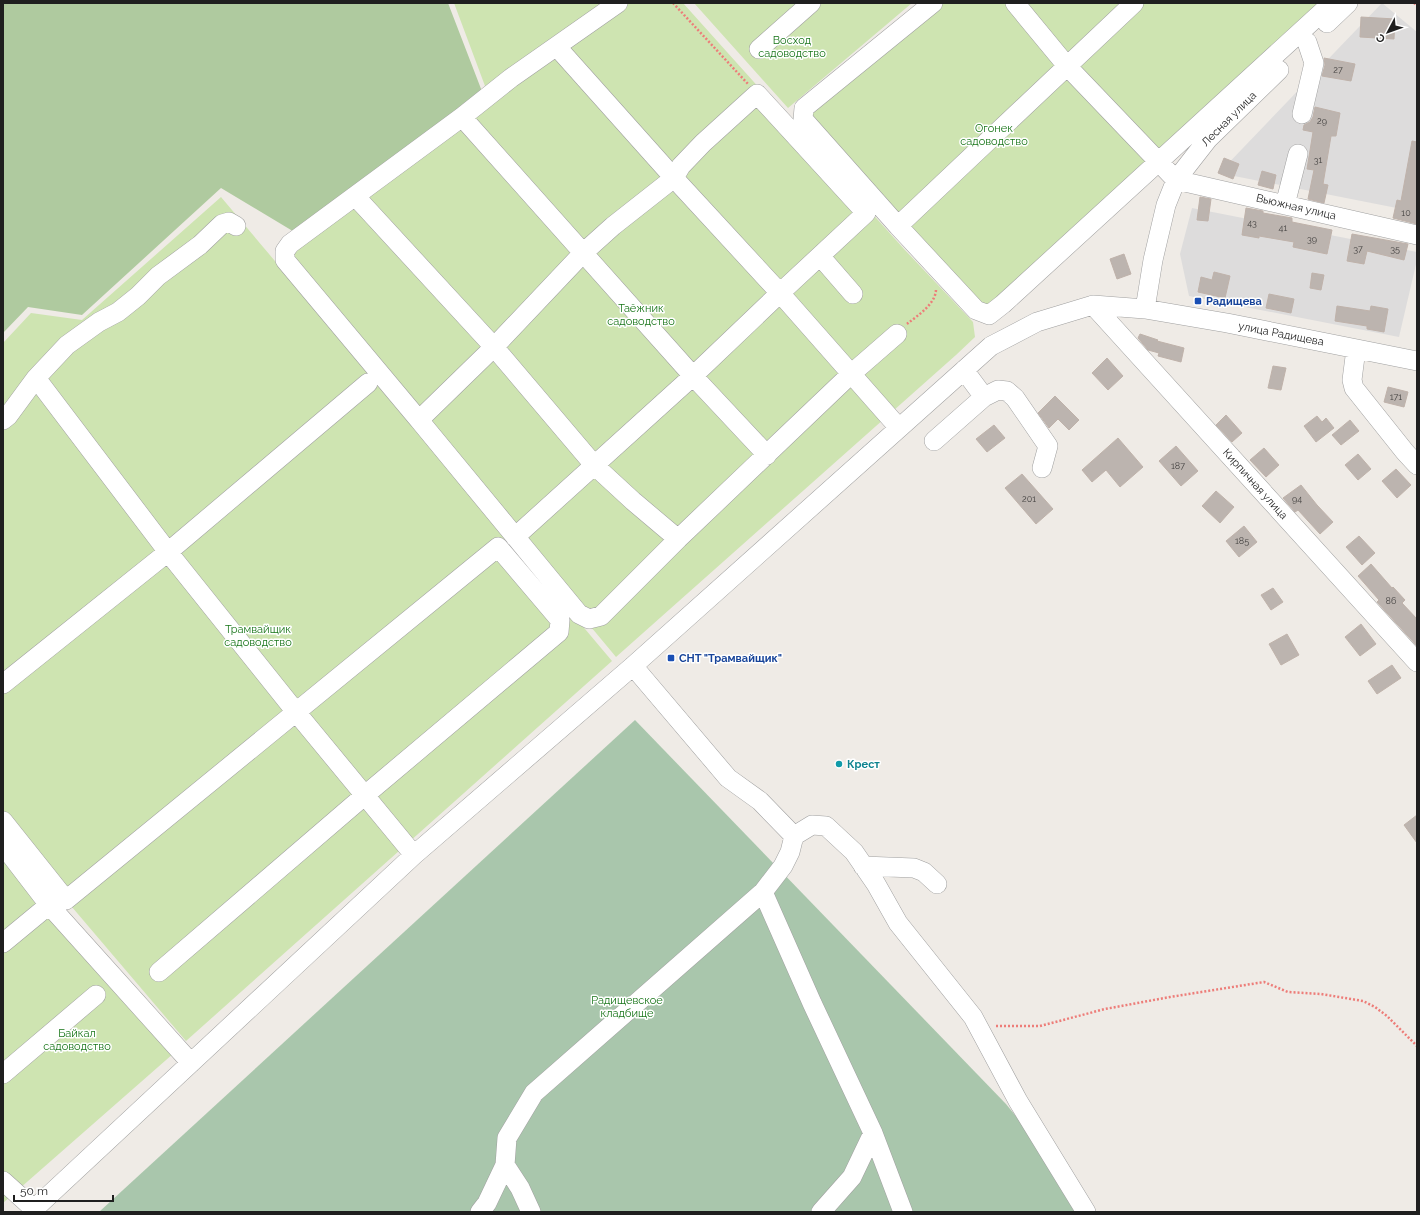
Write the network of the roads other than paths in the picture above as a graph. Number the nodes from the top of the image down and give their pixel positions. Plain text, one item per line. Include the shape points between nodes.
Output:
1 (618, 3) edge
2 (933, 3) edge
3 (1015, 3) edge
4 (1134, 3) edge
5 (1332, 3) edge
6 (1348, 3) edge
7 (799, 7) edge
8 (1307, 42) junction
9 (557, 47) junction
10 (759, 49) dead end
11 (1067, 66) junction
12 (1302, 114) dead end
13 (462, 117) junction
14 (1298, 154) dead end
15 (1159, 162) junction
16 (674, 178) junction
17 (1176, 180) junction
18 (355, 196) junction
19 (1285, 205) junction
20 (236, 226) dead end
21 (898, 226) junction
22 (1417, 235) edge
23 (583, 253) junction
24 (820, 256) junction
25 (780, 293) junction
26 (853, 294) dead end
27 (1092, 305) junction
28 (1145, 309) junction
29 (896, 334) road end
30 (494, 347) junction
31 (1356, 349) junction
32 (1416, 356) edge
33 (964, 370) junction
34 (851, 374) junction
35 (693, 376) junction
36 (36, 378) junction
37 (368, 383) dead end
38 (984, 397) junction
39 (3, 420) edge
40 (419, 420) junction
41 (899, 428) junction
42 (934, 441) dead end
43 (767, 455) junction
44 (1417, 465) edge
45 (595, 466) junction
46 (1042, 468) dead end
47 (516, 537) junction
48 (678, 539) junction
49 (168, 552) junction
50 (1417, 662) edge
51 (633, 666) junction
52 (3, 684) edge
53 (296, 712) junction
54 (364, 796) junction
55 (3, 821) edge
56 (794, 836) junction
57 (3, 845) edge
58 (414, 855) junction
59 (863, 866) junction
60 (937, 884) dead end
61 (763, 892) junction
62 (49, 905) junction
63 (3, 943) edge
64 (159, 972) dead end
65 (96, 995) dead end
66 (191, 1063) junction
67 (3, 1074) edge
68 (873, 1133) junction
69 (505, 1166) junction
70 (3, 1181) edge
71 (33, 1211) edge
72 (480, 1212) edge
73 (531, 1212) edge
74 (821, 1212) edge
75 (903, 1212) edge
76 (1086, 1212) edge

1 - 9 street
2 - 21 street via 804,108 803,119
3 - 11 street
4 - 11 street
5 - 15 street
6 - 8 street, Лесная улица
7 - 10 street
8 - 12 street via 1314,64
8 - 17 street, Лесная улица via 1208,139
9 - 13 street via 511,78
9 - 16 street
11 - 15 street
11 - 21 street
13 - 18 street
13 - 23 street
14 - 19 street
15 - 17 street
15 - 21 street via 989,315 976,310
16 - 23 street
16 - 24 street via 681,166 703,143 757,94 866,213
16 - 25 street
17 - 19 street, Вьюжная улица
17 - 28 street, Лесная улица via 1166,205
18 - 30 street
18 - 40 street via 290,244 285,251 285,260
19 - 22 street, Вьюжная улица
20 - 36 street via 229,222 222,224 200,245 158,276 128,305 99,322 67,346
23 - 30 street
23 - 35 street
24 - 25 street
24 - 26 street
25 - 34 street
25 - 35 street
27 - 28 street, улица Радищева
27 - 33 street via 1037,322 992,346
27 - 50 street, Кирпичная улица
28 - 31 street, улица Радищева
29 - 34 street
30 - 40 street
30 - 45 street
31 - 32 street, улица Радищева
31 - 44 street via 1352,380 1354,388
33 - 38 street
33 - 41 street
34 - 41 street
34 - 43 street
35 - 43 street
35 - 45 street
36 - 39 street
36 - 49 street
37 - 49 street
38 - 42 street
38 - 46 street via 998,390 1007,391 1015,398 1048,446
40 - 47 street
41 - 51 street
43 - 48 street
45 - 47 street
45 - 48 street
47 - 48 street via 579,614 589,619 601,616
49 - 52 street
49 - 53 street
51 - 56 street via 728,778 760,801
51 - 58 street
53 - 54 street
53 - 54 street via 498,547 560,620 559,632
53 - 55 street via 66,900
54 - 58 street
54 - 64 street
56 - 59 street via 812,825 826,826 854,852
56 - 61 street via 783,866
57 - 62 street
58 - 66 street
59 - 60 street via 914,868 924,872
59 - 76 street via 898,923 973,1016 1018,1101
61 - 68 street
61 - 69 street via 534,1093 507,1138
62 - 63 street
62 - 66 street
65 - 67 street
66 - 71 street
68 - 74 street via 852,1177
68 - 75 street
69 - 72 street
69 - 73 street via 520,1188
70 - 71 street

